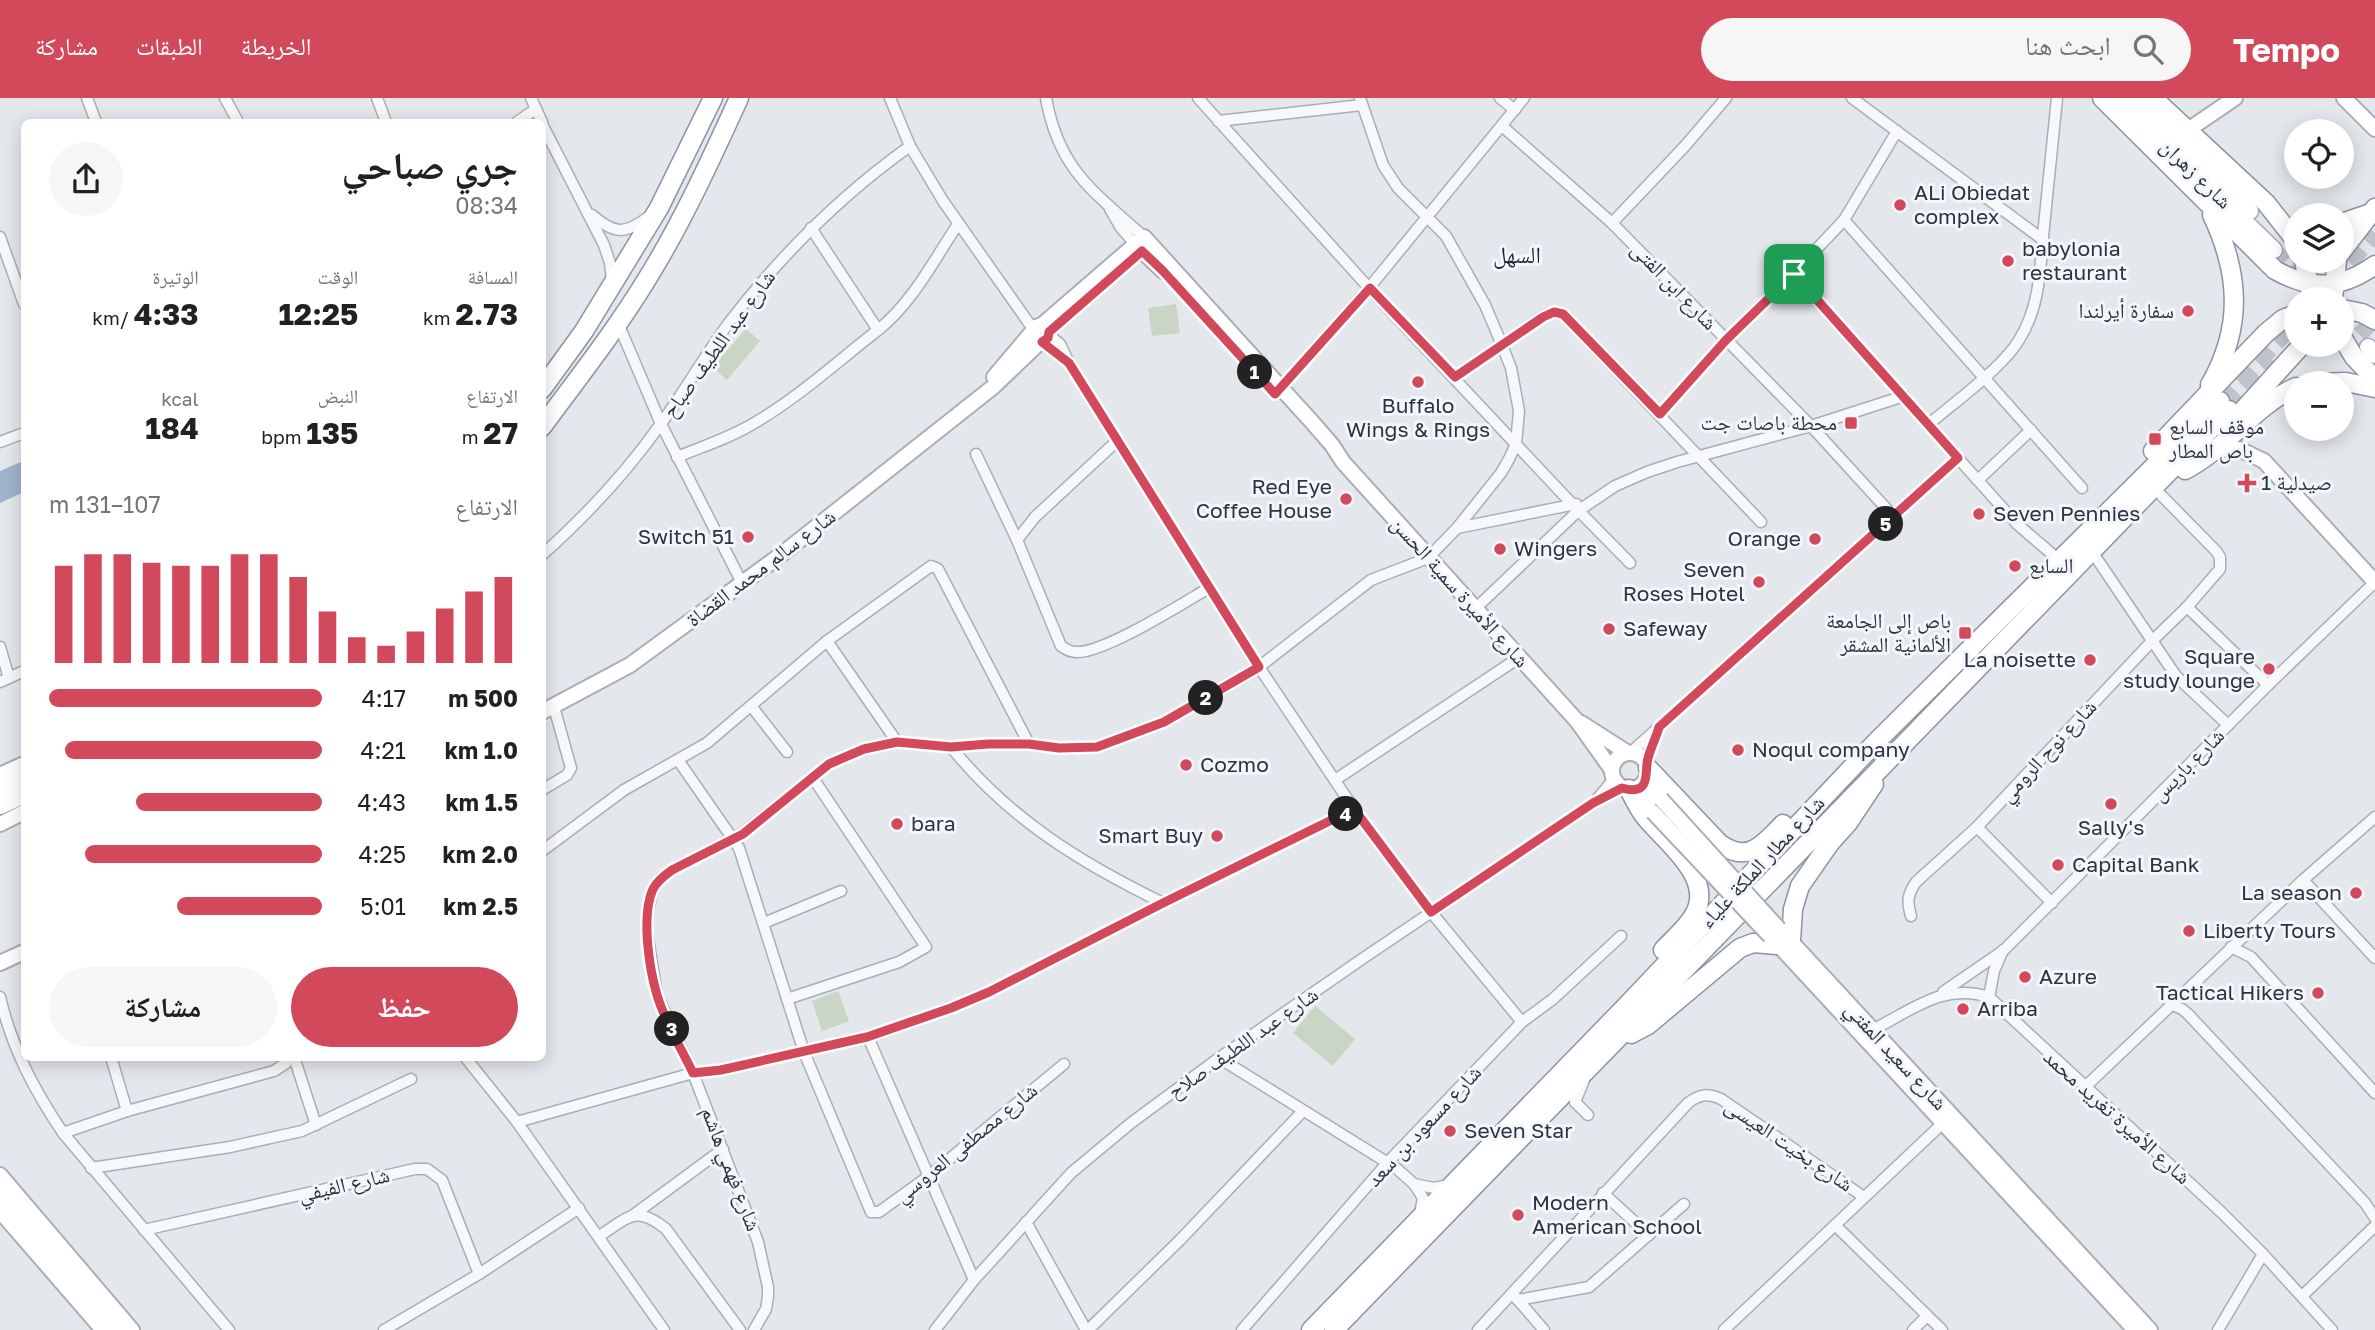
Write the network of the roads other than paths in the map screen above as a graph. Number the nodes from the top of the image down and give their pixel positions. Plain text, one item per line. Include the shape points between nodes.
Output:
1 (87, 98) edge
2 (225, 98) edge
3 (377, 98) edge
4 (531, 98) edge
5 (713, 98) edge
6 (739, 98) edge
7 (890, 98) edge
8 (1046, 98) edge
9 (1198, 98) edge
10 (1500, 98) edge
11 (1524, 98) edge
12 (1726, 98) edge
13 (1852, 98) edge
14 (2057, 98) edge
15 (2102, 98) edge
16 (2119, 98) edge
17 (2137, 98) edge
18 (2153, 98) edge
19 (2235, 98) edge
20 (2344, 98) edge
21 (1361, 101) edge
22 (536, 109) junction
23 (1515, 110) junction
24 (95, 119) edge
25 (236, 119) edge
26 (385, 119) edge
27 (521, 119) edge
28 (540, 119) edge
29 (1218, 121) junction
30 (1502, 126) junction
31 (2375, 129) edge
32 (2188, 130) junction
33 (1898, 131) junction
34 (546, 132) edge
35 (910, 146) junction
36 (2204, 199) junction
37 (2266, 203) junction
38 (659, 208) junction
39 (2373, 210) edge
40 (2284, 211) edge
41 (589, 212) junction
42 (1428, 215) junction
43 (2354, 218) edge
44 (1844, 220) junction
45 (1612, 223) junction
46 (958, 224) junction
47 (811, 228) junction
48 (2354, 235) edge
49 (0, 237) edge
50 (2042, 239) junction
51 (1143, 244) junction
52 (2284, 244) edge
53 (2375, 265) edge
54 (1794, 274) junction
55 (612, 285) junction
56 (2305, 287) edge
57 (2341, 287) edge
58 (1370, 288) junction
59 (21, 296) edge
60 (2354, 311) edge
61 (2284, 320) edge
62 (2375, 320) edge
63 (618, 323) junction
64 (878, 330) junction
65 (1041, 334) junction
66 (1726, 340) junction
67 (1503, 345) junction
68 (2354, 356) edge
69 (2291, 357) edge
70 (1455, 377) junction
71 (1984, 377) junction
72 (2375, 379) edge
73 (546, 383) edge
74 (2354, 384) edge
75 (2375, 388) edge
76 (1278, 391) junction
77 (2284, 395) edge
78 (1904, 396) junction
79 (2201, 400) junction
80 (1660, 414) junction
81 (546, 422) edge
82 (661, 424) junction
83 (1929, 424) junction
84 (1811, 426) junction
85 (2031, 430) junction
86 (21, 433) edge
87 (1118, 441) junction
88 (0, 442) edge
89 (1516, 444) junction
90 (2219, 449) junction
91 (976, 454) dead end
92 (1698, 456) junction
93 (677, 457) junction
94 (1958, 458) junction
95 (2185, 470) junction
96 (1978, 480) junction
97 (2082, 488) dead end
98 (2161, 495) junction
99 (1576, 508) junction
100 (1894, 517) junction
101 (1761, 522) dead end
102 (1457, 528) junction
103 (1017, 540) junction
104 (546, 551) edge
105 (2052, 554) junction
106 (1428, 558) junction
107 (2097, 559) junction
108 (1630, 563) dead end
109 (2375, 582) edge
110 (742, 583) junction
111 (1209, 588) junction
112 (2187, 607) junction
113 (1475, 608) junction
114 (2001, 619) junction
115 (2006, 637) junction
116 (2153, 640) junction
117 (827, 641) junction
118 (0, 648) edge
119 (1520, 657) junction
120 (1259, 667) junction
121 (21, 672) edge
122 (4, 680) edge
123 (2267, 685) junction
124 (752, 707) junction
125 (548, 710) edge
126 (1577, 721) junction
127 (2228, 725) junction
128 (1659, 727) junction
129 (1877, 741) junction
130 (897, 742) junction
131 (1029, 744) junction
132 (951, 747) junction
133 (787, 752) dead end
134 (1629, 753) junction
135 (1888, 758) junction
136 (678, 760) junction
137 (21, 765) edge
138 (0, 775) edge
139 (21, 776) edge
140 (813, 778) junction
141 (1632, 778) junction
142 (1335, 780) junction
143 (0, 787) edge
144 (546, 788) edge
145 (21, 795) edge
146 (0, 805) edge
147 (1354, 809) junction
148 (21, 814) edge
149 (2375, 817) edge
150 (0, 824) edge
151 (1977, 827) junction
152 (734, 839) junction
153 (546, 848) edge
154 (2303, 880) junction
155 (841, 891) dead end
156 (1163, 903) junction
157 (2052, 903) junction
158 (1431, 912) junction
159 (1911, 916) dead end
160 (764, 923) junction
161 (1621, 936) dead end
162 (1779, 938) junction
163 (2231, 947) junction
164 (2004, 950) junction
165 (21, 954) edge
166 (2375, 958) edge
167 (0, 964) edge
168 (0, 997) edge
169 (1937, 997) junction
170 (1989, 997) junction
171 (787, 999) junction
172 (2170, 1004) junction
173 (1522, 1022) junction
174 (1872, 1030) junction
175 (867, 1037) junction
176 (1606, 1039) junction
177 (804, 1052) junction
178 (1219, 1058) junction
179 (112, 1061) edge
180 (288, 1061) edge
181 (293, 1061) edge
182 (468, 1061) edge
183 (1064, 1064) dead end
184 (1592, 1065) junction
185 (693, 1073) junction
186 (411, 1079) dead end
187 (2085, 1087) junction
188 (2375, 1093) edge
189 (1575, 1102) junction
190 (127, 1111) junction
191 (1303, 1111) junction
192 (1588, 1115) dead end
193 (1540, 1119) junction
194 (517, 1122) junction
195 (1943, 1123) junction
196 (316, 1125) junction
197 (63, 1133) junction
198 (723, 1149) junction
199 (1388, 1162) junction
200 (91, 1168) junction
201 (0, 1175) edge
202 (929, 1176) junction
203 (1414, 1184) junction
204 (1451, 1184) junction
205 (0, 1193) edge
206 (1603, 1193) junction
207 (1864, 1197) junction
208 (1684, 1204) dead end
209 (579, 1208) junction
210 (0, 1211) edge
211 (632, 1216) junction
212 (1419, 1217) junction
213 (2375, 1218) edge
214 (1026, 1222) junction
215 (1836, 1226) junction
216 (2375, 1226) edge
217 (144, 1230) junction
218 (1649, 1235) junction
219 (599, 1236) junction
220 (2263, 1254) junction
221 (479, 1274) junction
222 (974, 1280) junction
223 (2302, 1296) junction
224 (1515, 1297) junction
225 (1927, 1316) junction
226 (103, 1330) edge
227 (115, 1330) edge
228 (132, 1330) edge
229 (229, 1330) edge
230 (384, 1330) edge
231 (664, 1330) edge
232 (740, 1330) edge
233 (754, 1330) edge
234 (935, 1330) edge
235 (1087, 1330) edge
236 (1242, 1330) edge
237 (1311, 1330) edge
238 (1334, 1330) edge
239 (1478, 1330) edge
240 (1544, 1330) edge
241 (1724, 1330) edge
242 (1913, 1330) edge
243 (1942, 1330) edge
244 (2135, 1330) edge
245 (2150, 1330) edge
246 (2218, 1330) edge
247 (2332, 1330) edge

1 - 24 street
2 - 25 street
3 - 26 street
4 - 22 street
5 - 38 highway
6 - 63 highway via 669,242
7 - 35 street
8 - 51 street, شارع الأميرة سمية الحسن via 1055,135 1068,162 1121,228
9 - 29 street
10 - 23 street
11 - 23 street
12 - 45 street
13 - 33 street
14 - 50 street
15 - 36 highway
16 - 52 main road, شارع زهران
17 - 52 main road, شارع زهران
18 - 32 highway
19 - 32 street
20 - 31 street
21 - 29 street
21 - 42 street via 1382,164 1398,188
22 - 27 street
22 - 28 street
23 - 30 street
29 - 58 street
30 - 42 street
30 - 45 street, شارع ابن الفتى
32 - 37 highway
33 - 44 street
33 - 50 street
34 - 41 street
35 - 46 street
35 - 47 street, شارع عبد اللطيف صباح
36 - 56 highway via 2275,270
36 - 79 highway via 2226,244 2235,309 2225,356
37 - 40 highway
37 - 52 highway
38 - 41 street via 638,225 623,230 606,227
38 - 55 highway
39 - 43 highway
39 - 48 highway
41 - 55 street via 608,255
42 - 58 street
42 - 67 street via 1464,264
44 - 54 street
44 - 71 street
45 - 66 street, شارع ابن الفتى
46 - 64 street via 905,303
46 - 65 street
47 - 64 street
47 - 82 street, شارع عبد اللطيف صباح via 728,324
49 - 59 street
50 - 71 street via 2040,284 2026,326 2019,342
51 - 65 street, شارع سالم محمد القضاة
51 - 76 street, شارع الأميرة سمية الحسن
53 - 57 highway
54 - 66 street
54 - 78 street
55 - 73 highway
58 - 70 street
58 - 76 street
60 - 62 highway
61 - 79 highway
63 - 81 highway
63 - 82 street
64 - 93 street via 757,421
65 - 87 street via 1069,363
65 - 110 street, شارع سالم محمد القضاة via 968,407
66 - 80 street
66 - 84 street, شارع ابن الفتى
67 - 70 street
67 - 80 street via 1543,317 1563,314
67 - 89 street via 1517,393
68 - 72 highway
69 - 95 highway
70 - 89 street
71 - 83 street
71 - 85 street
74 - 75 highway
76 - 106 street, شارع الأميرة سمية الحسن via 1327,452 1343,462
77 - 90 highway
78 - 83 street
78 - 84 street
79 - 105 highway
80 - 92 street
82 - 93 street
82 - 104 street, شارع عبد اللطيف صباح via 600,501
83 - 94 street
84 - 92 street
84 - 100 street, شارع ابن الفتى
85 - 96 street
85 - 97 street
86 - 88 street
87 - 103 street via 1035,517
87 - 111 street
89 - 99 street
89 - 102 street via 1501,473
90 - 95 highway
90 - 109 street via 2239,449 2270,466
91 - 103 street
92 - 99 street via 1647,472
92 - 101 street
93 - 110 street
94 - 96 street
94 - 100 street
95 - 98 highway
96 - 105 street via 2017,524
98 - 107 highway
98 - 112 street, شارع نوح الرومي via 2220,557 2220,569
99 - 102 street
99 - 108 street
99 - 113 street
100 - 128 street
102 - 106 street
103 - 111 street via 1056,638 1068,651 1089,651 1117,639
105 - 114 highway via 2020,587
106 - 113 street, شارع الأميرة سمية الحسن
106 - 120 street, شارع فهمي هاشم via 1371,580
107 - 115 highway via 2026,626
107 - 116 street
109 - 123 street, شارع باريس
110 - 125 street, شارع سالم محمد القضاة via 630,665
111 - 120 street
112 - 116 street, شارع نوح الرومي
112 - 123 street
113 - 119 street, شارع الأميرة سمية الحسن
114 - 115 highway, شارع مطار الملكة علياء via 2224,405
114 - 129 highway, شارع مطار الملكة علياء
115 - 135 highway, شارع مطار الملكة علياء
116 - 127 street via 2176,676
116 - 151 street, شارع نوح الرومي
117 - 124 street
117 - 130 street
117 - 131 street via 935,566
118 - 122 street
119 - 126 street, شارع الأميرة سمية الحسن
119 - 142 street
120 - 131 street, شارع فهمي هاشم via 1164,722 1107,744 1070,748
120 - 142 street
121 - 122 street
123 - 127 street, شارع باريس
124 - 133 street
124 - 136 street
125 - 144 street via 571,768
126 - 134 street, شارع الأميرة سمية الحسن
126 - 141 street, شارع الأميرة سمية الحسن
127 - 157 street, شارع باريس
128 - 134 street
128 - 141 street
129 - 141 highway via 1840,768 1761,845 1746,853 1731,852
129 - 176 highway, شارع مطار الملكة علياء
130 - 132 street, شارع فهمي هاشم
130 - 140 street, شارع فهمي هاشم via 846,756
131 - 132 street, شارع فهمي هاشم
132 - 156 street via 990,790 1039,831 1086,863
134 - 141 street, شارع الأميرة سمية الحسن via 1642,757
134 - 141 street via 1617,759
135 - 162 highway via 1859,808 1800,886
135 - 176 highway, شارع مطار الملكة علياء
136 - 152 street
136 - 153 street via 606,802
137 - 138 street
139 - 143 highway
140 - 152 street, شارع فهمي هاشم
140 - 171 street via 926,947 899,962
141 - 158 street, شارع عبد اللطيف صلاح
141 - 162 street, شارع سعيد المفتي, bridge via 1661,799
141 - 162 street, شارع سعيد المفتي, bridge via 1653,813
141 - 176 highway via 1643,815 1698,880 1699,900 1691,919 1616,1003
142 - 147 street
145 - 146 highway
147 - 156 street
147 - 158 street
148 - 150 street
149 - 154 street
151 - 157 street
151 - 159 street, شارع نوح الرومي via 1916,883 1907,901
152 - 160 street
152 - 185 street, شارع فهمي هاشم via 661,878 653,888 647,916 657,995
154 - 163 street
154 - 166 street
155 - 160 street
156 - 175 street via 973,999
157 - 164 street, شارع باريس
158 - 173 street
158 - 178 street, شارع عبد اللطيف صلاح
160 - 171 street
161 - 173 street, شارع مسعود بن سعد
162 - 174 street, شارع سعيد المفتي
162 - 176 highway via 1740,948 1648,1025
162 - 195 street, شارع سعيد المفتي
163 - 172 street
163 - 188 street via 2251,957
164 - 169 street, شارع باريس
164 - 170 street, شارع باريس
165 - 167 street
168 - 197 street via 22,1064
169 - 170 street via 1966,991
169 - 174 street
170 - 187 street, شارع الأميرة تغريد محمد
171 - 177 street
172 - 187 street
172 - 213 street via 2188,1014
173 - 199 street, شارع مسعود بن سعد
174 - 245 street, شارع سعيد المفتي
175 - 177 street
175 - 202 street
176 - 184 highway, شارع مطار الملكة علياء
176 - 204 highway, شارع مطار الملكة علياء
177 - 185 street
177 - 202 street, شارع مصطفى العروسي via 871,1212 879,1212
178 - 191 street
178 - 214 street, شارع عبد اللطيف صلاح via 1081,1164
179 - 190 street
180 - 190 street via 274,1071
181 - 196 street
182 - 194 street
183 - 202 street, شارع مصطفى العروسي
184 - 189 street
184 - 193 highway, شارع مطار الملكة علياء
185 - 194 street
185 - 198 street, شارع فهمي هاشم
186 - 196 street
187 - 220 street, شارع الأميرة تغريد محمد
189 - 192 street
189 - 193 street
190 - 197 street
191 - 199 street
191 - 235 street
193 - 238 highway, شارع مطار الملكة علياء
194 - 209 street
195 - 207 street
195 - 244 street, شارع سعيد المفتي
196 - 200 street via 230,1147
197 - 200 street
198 - 211 street
198 - 233 street, شارع فهمي هاشم via 758,1241 768,1287 766,1309
199 - 203 street
199 - 236 street, شارع مسعود بن سعد
200 - 217 street
201 - 228 street
202 - 222 street
203 - 204 street via 1434,1188
203 - 212 street via 1423,1198
204 - 212 highway, شارع مطار الملكة علياء
205 - 227 highway
206 - 207 street, شارع بخيت العيسى via 1688,1103 1707,1095 1721,1099
206 - 218 street
206 - 224 street, شارع بخيت العيسى
207 - 215 street
208 - 218 street
209 - 219 street
209 - 221 street
210 - 226 street
211 - 219 street
211 - 232 street via 648,1216 666,1228
212 - 237 highway, شارع مطار الملكة علياء
214 - 222 street, شارع عبد اللطيف صلاح
214 - 235 street
215 - 225 street
215 - 241 street
216 - 223 street
217 - 221 street, شارع الفيفي via 427,1169 442,1180
217 - 229 street
218 - 224 street via 1587,1288
219 - 231 street
220 - 223 street, شارع الأميرة تغريد محمد
220 - 246 street
221 - 230 street
222 - 234 street, شارع عبد اللطيف صلاح
223 - 247 street, شارع الأميرة تغريد محمد
224 - 239 street, شارع بخيت العيسى
224 - 240 street
225 - 242 street
225 - 243 street

